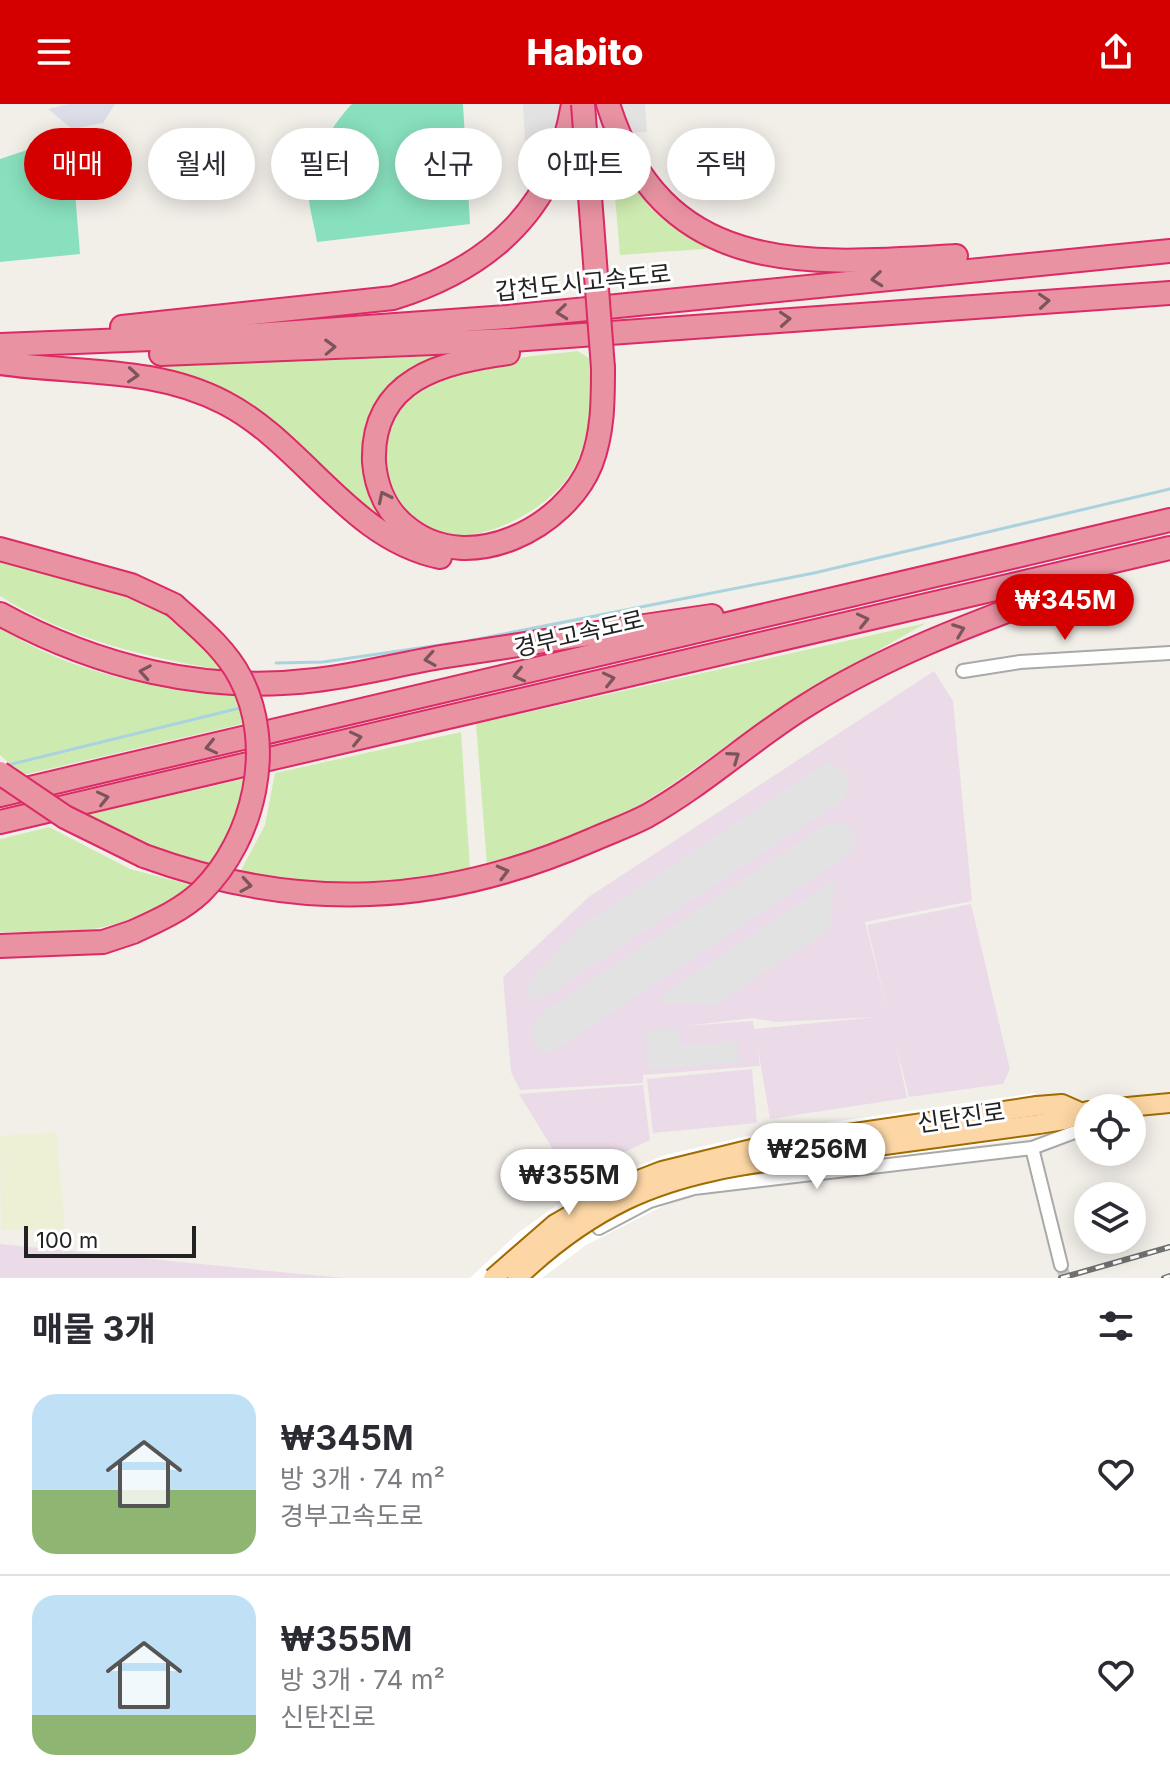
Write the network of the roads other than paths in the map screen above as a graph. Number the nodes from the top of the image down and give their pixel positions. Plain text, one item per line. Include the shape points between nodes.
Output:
1 (573, 104) edge
2 (583, 104) edge
3 (595, 104) edge
4 (608, 104) edge
5 (1170, 251) edge
6 (1121, 254) junction
7 (1170, 293) edge
8 (727, 323) junction
9 (0, 343) edge
10 (0, 361) edge
11 (607, 366) junction
12 (1170, 520) edge
13 (1170, 548) edge
14 (0, 549) edge
15 (867, 593) junction
16 (0, 614) edge
17 (1170, 653) edge
18 (963, 671) dead end
19 (0, 773) edge
20 (0, 795) edge
21 (0, 822) edge
22 (0, 946) edge
23 (1170, 1103) edge
24 (1146, 1105) edge
25 (1074, 1111) edge
26 (1038, 1115) junction
27 (1074, 1124) edge
28 (1039, 1146) junction
29 (568, 1185) dead end
30 (1061, 1265) tunnel mouth
31 (493, 1278) edge
32 (517, 1278) edge

1 - 9 highway via 564,145 544,193 482,258 430,287 393,298
2 - 11 highway, bridge
3 - 11 highway
4 - 6 highway via 629,158 671,208 695,226 763,256 841,262 1047,251
5 - 6 highway, 갑천도시고속도로
6 -> 9 highway, 갑천도시고속도로 via 507,317 253,335
8 -> 7 highway, 갑천도시고속도로
10 -> 8 highway, 갑천도시고속도로 via 512,340
11 -> 8 highway via 596,449 580,485 554,514 522,534 469,548 429,541 394,516 375,477 380,420 393,398 436,367
10 -> 11 highway via 48,370 143,375 189,386 226,403 267,432 379,533 422,554 446,559 491,555 527,544 579,505 610,437 614,404
12 - 15 highway, 경부고속도로
19 -> 13 highway, bridge via 65,817 144,856 212,878 326,895 399,894 550,858 647,816 806,705 918,646
21 -> 13 highway
14 - 22 highway, bridge via 131,585 174,605 240,677 255,727 259,766 241,834 223,866 170,915 103,942
15 -> 16 highway via 269,684 136,671 73,651
15 -> 20 highway, 경부고속도로
17 - 18 street via 1020,662
23 - 24 main road
25 - 26 main road, 신탄진로 via 1062,1104
26 - 31 main road, 신탄진로, bridge via 760,1147 662,1171 618,1188 555,1224
26 - 32 main road, 신탄진로, bridge via 690,1176 601,1214 568,1234
27 - 28 street
28 - 29 street via 694,1188 650,1201 599,1228
28 - 30 street

